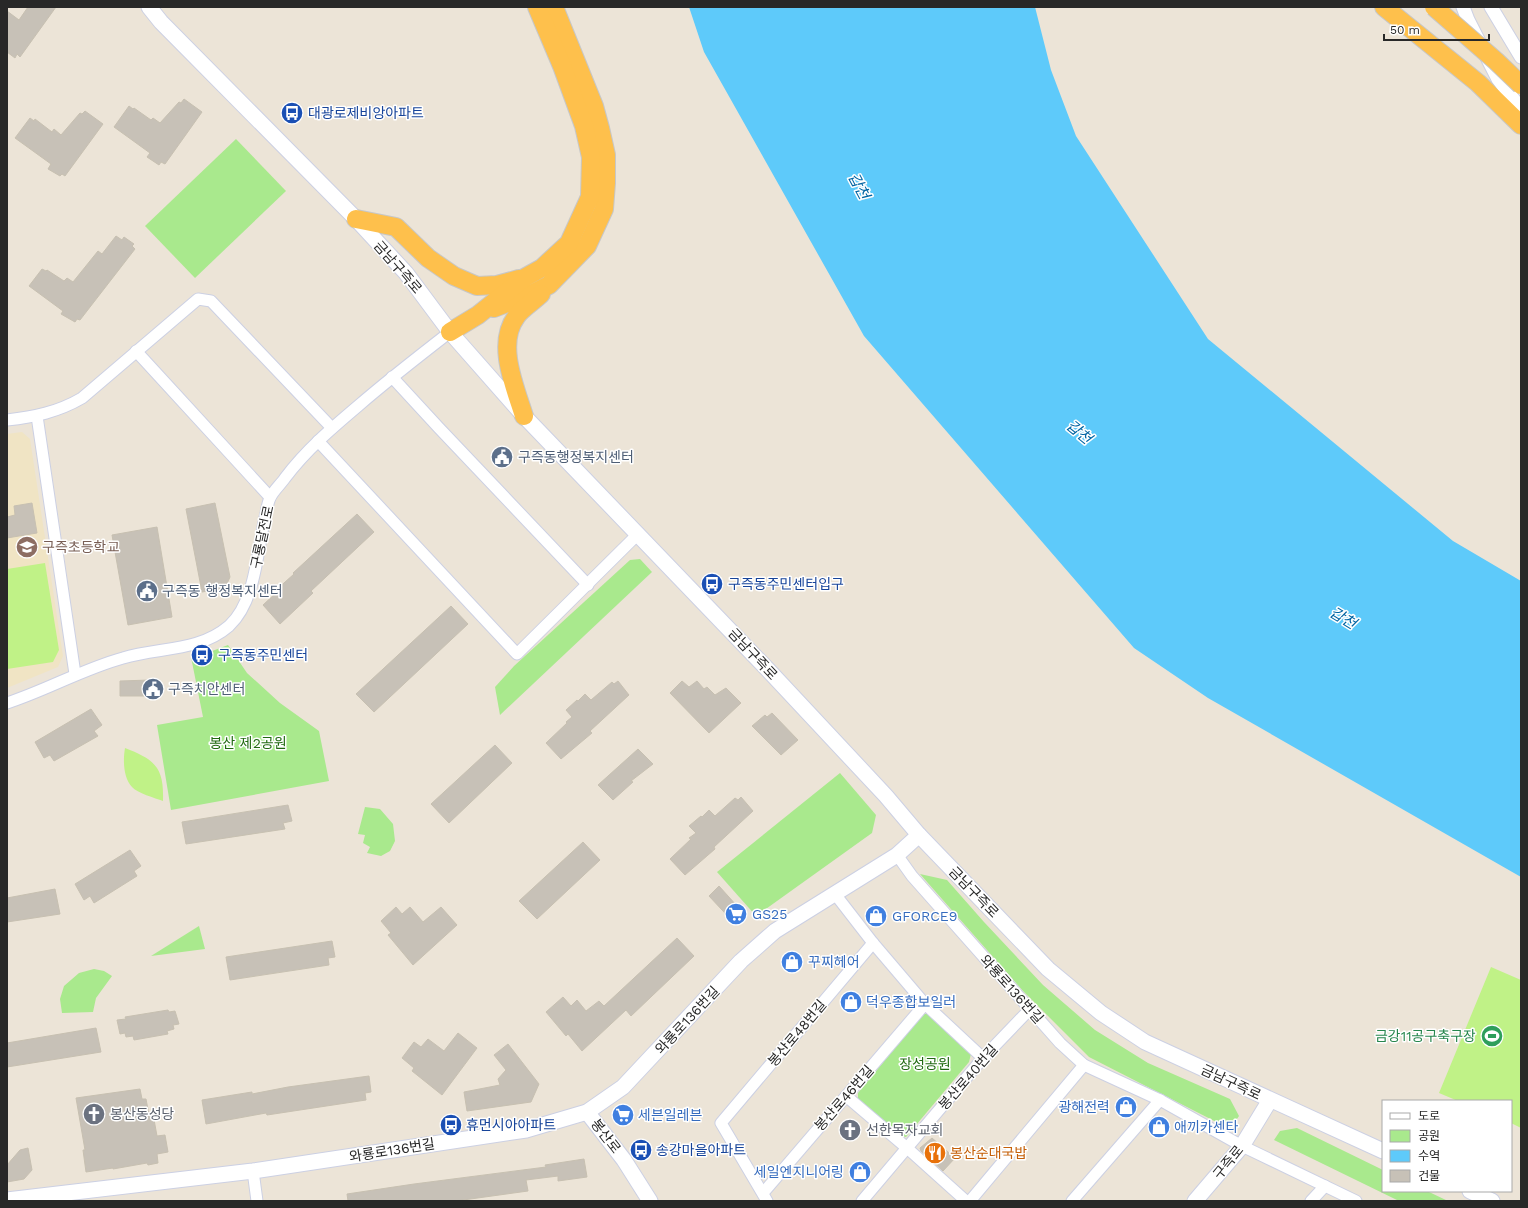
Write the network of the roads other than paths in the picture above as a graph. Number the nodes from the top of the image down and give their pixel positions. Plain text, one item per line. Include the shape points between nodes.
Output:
1 (149, 7) edge
2 (537, 7) edge
3 (554, 7) edge
4 (1384, 7) edge
5 (1434, 7) edge
6 (1463, 7) edge
7 (1491, 7) edge
8 (1521, 57) edge
9 (1521, 85) edge
10 (1521, 109) edge
11 (1521, 125) edge
12 (356, 219) junction
13 (524, 278) junction
14 (549, 285) junction
15 (478, 315) junction
16 (450, 332) junction
17 (136, 351) junction
18 (392, 377) junction
19 (37, 416) junction
20 (524, 416) junction
21 (7, 420) edge
22 (332, 428) junction
23 (318, 441) junction
24 (270, 496) junction
25 (639, 533) junction
26 (588, 585) junction
27 (75, 674) junction
28 (7, 703) edge
29 (919, 835) junction
30 (897, 855) junction
31 (835, 894) junction
32 (873, 943) junction
33 (926, 1004) junction
34 (1030, 1009) junction
35 (983, 1058) junction
36 (1084, 1065) junction
37 (846, 1096) junction
38 (1160, 1100) junction
39 (1270, 1100) junction
40 (587, 1112) junction
41 (1242, 1146) junction
42 (907, 1148) junction
43 (1382, 1151) edge
44 (253, 1171) junction
45 (1325, 1186) junction
46 (1472, 1192) edge
47 (765, 1197) edge
48 (7, 1200) edge
49 (257, 1201) edge
50 (650, 1201) edge
51 (862, 1201) edge
52 (966, 1201) edge
53 (970, 1201) edge
54 (1072, 1201) edge
55 (1196, 1201) edge
56 (1311, 1201) edge
57 (1356, 1201) edge
58 (1492, 1201) edge

1 - 12 main road, 금남구즉로
2 - 13 highway via 562,66 592,156 590,197 569,243 542,268
3 - 14 highway via 594,106 606,155 606,183 604,209 587,246
4 - 11 highway via 1478,83
5 - 9 highway, bridge
6 - 10 street via 1498,79
7 - 8 street
12 - 13 highway via 396,227 428,258 454,276 477,286 497,285
12 - 16 main road, 금남구즉로 via 406,274
13 - 15 highway
14 - 15 highway
14 - 20 highway via 516,317 507,336 509,367
15 - 16 highway
16 - 18 street, 구룡달전로
16 - 20 main road, 금남구즉로
17 - 19 street via 82,398
17 - 22 street via 198,299 211,301
17 - 24 street
18 - 22 street, 구룡달전로
18 - 26 street
19 - 21 street
19 - 27 street
20 - 25 main road, 금남구즉로
22 - 23 street, 구룡달전로
23 - 24 street, 구룡달전로 via 297,462
23 - 26 street via 517,654
24 - 27 street, 구룡달전로 via 257,567 244,608 229,625 216,636 200,643 124,657
25 - 26 street
25 - 29 main road, 금남구즉로 via 886,796
27 - 28 street, 구룡달전로
29 - 30 main road, 와룡로136번길
29 - 39 main road, 금남구즉로 via 1048,969 1101,1014 1144,1042
30 - 31 main road, 와룡로136번길
30 - 34 street, 와룡로136번길 via 912,876
31 - 32 street
31 - 40 main road, 와룡로136번길 via 775,931 741,961 624,1087
32 - 33 street
32 - 47 street, 봉산로48번길 via 721,1122
33 - 35 street
33 - 37 street, 봉산로46번길
34 - 35 street, 봉산로40번길
34 - 36 street, 와룡로136번길 via 1060,1043
35 - 42 street, 봉산로40번길
36 - 38 street, 와룡로136번길
36 - 53 street
37 - 42 street
37 - 47 street, 봉산로46번길
38 - 41 street, 와룡로136번길
38 - 54 street
39 - 41 main road, 구즉로
39 - 43 main road, 금남구즉로
40 - 44 main road, 와룡로136번길 via 526,1130
40 - 50 main road, 봉산로 via 624,1160
41 - 45 street, 와룡로136번길
41 - 55 main road, 구즉로
42 - 51 street, 봉산로40번길
42 - 52 street
44 - 48 main road, 와룡로136번길
44 - 49 street
45 - 56 street
45 - 57 street, 와룡로136번길
46 - 58 main road

